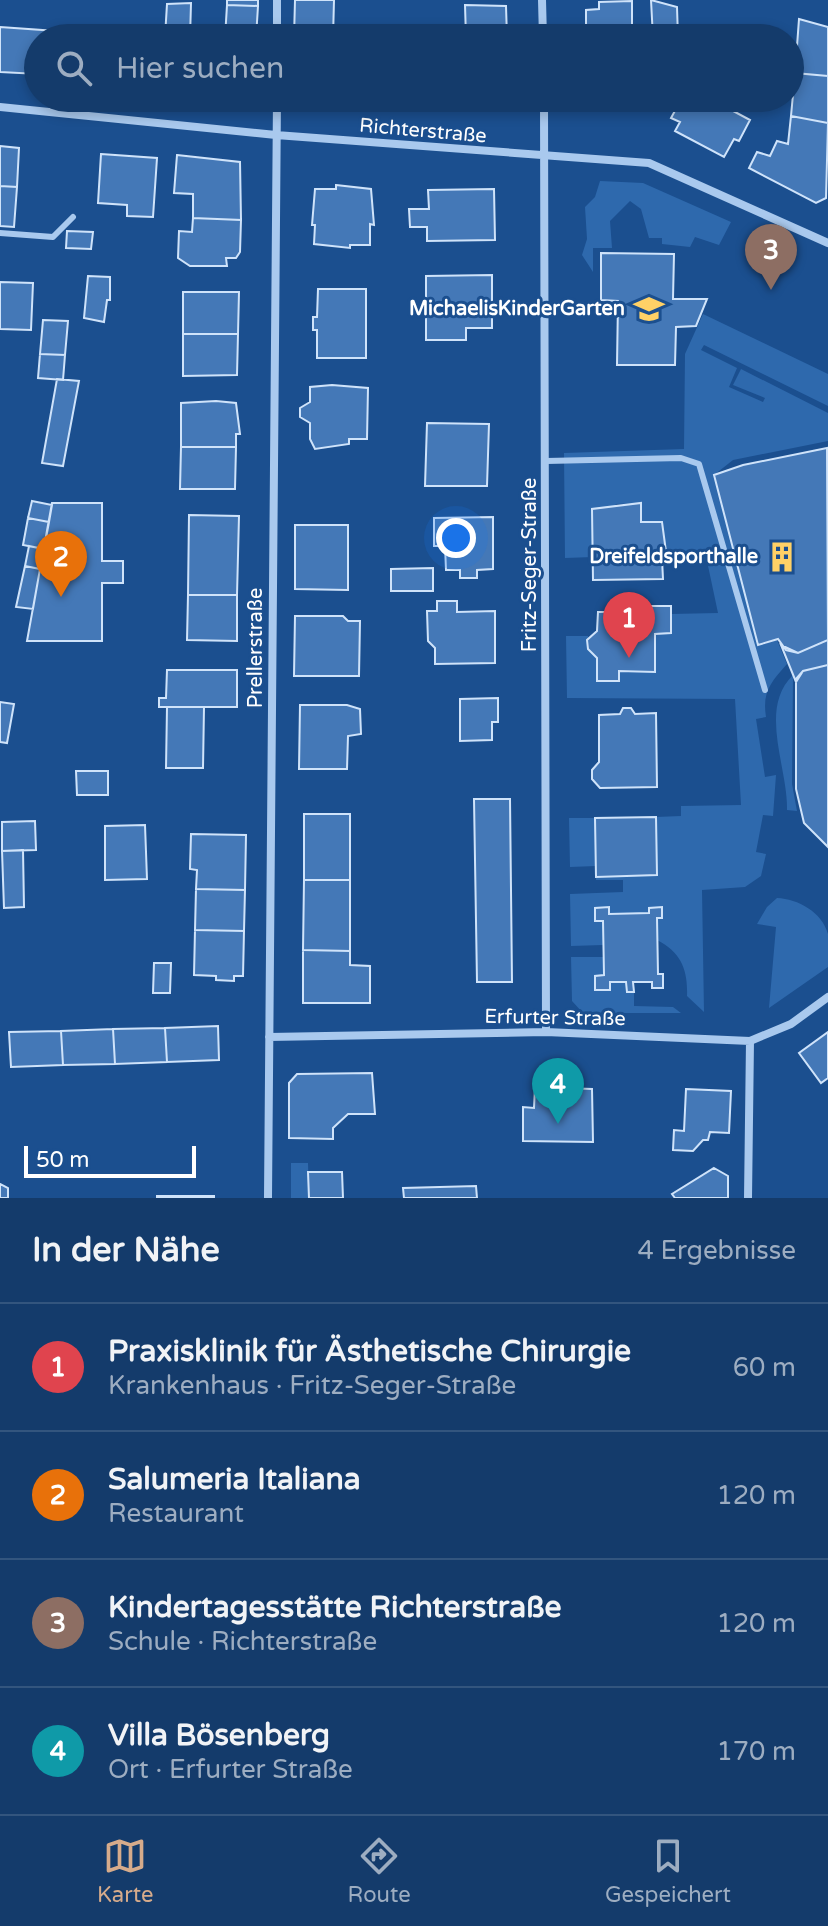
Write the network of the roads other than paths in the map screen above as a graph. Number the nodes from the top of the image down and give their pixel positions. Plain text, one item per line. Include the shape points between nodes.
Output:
1 (277, 0) edge
2 (542, 0) edge
3 (277, 24) edge
4 (543, 24) edge
5 (0, 107) edge
6 (24, 109) edge
7 (49, 112) edge
8 (277, 112) edge
9 (544, 112) edge
10 (276, 135) junction
11 (546, 157) junction
12 (73, 217) dead end
13 (0, 233) edge
14 (828, 243) edge
15 (546, 461) junction
16 (765, 690) dead end
17 (828, 997) edge
18 (546, 1032) junction
19 (269, 1037) junction
20 (750, 1041) junction
21 (268, 1198) edge
22 (748, 1198) edge

1 - 3 street
2 - 4 street
5 - 6 street, Richterstraße
7 - 10 street, Richterstraße
8 - 10 street, Prellerstraße
9 - 11 street, Fritz-Seger-Straße
10 - 11 street, Richterstraße
10 - 19 street, Prellerstraße
11 - 14 street, Richterstraße via 649,163
11 - 15 street, Fritz-Seger-Straße
12 - 13 lane via 53,237
15 - 16 lane via 681,458 699,464
15 - 18 street, Fritz-Seger-Straße
17 - 20 street, Erfurter Straße via 791,1024
18 - 19 street, Erfurter Straße
18 - 20 street, Erfurter Straße
19 - 21 street, Prellerstraße
20 - 22 street

